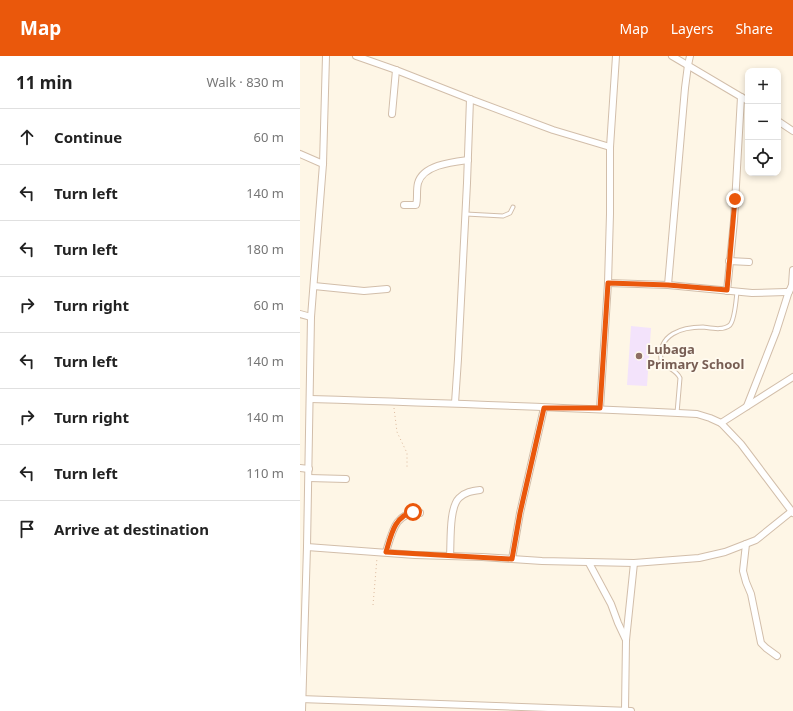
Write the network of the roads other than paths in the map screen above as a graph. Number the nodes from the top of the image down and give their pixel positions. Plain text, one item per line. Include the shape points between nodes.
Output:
1 (326, 56) edge
2 (356, 56) edge
3 (616, 56) edge
4 (672, 56) edge
5 (690, 56) edge
6 (688, 65) junction
7 (396, 70) junction
8 (741, 97) junction
9 (470, 99) junction
10 (745, 99) edge
11 (392, 114) dead end
12 (781, 123) edge
13 (793, 131) edge
14 (610, 147) junction
15 (300, 154) edge
16 (468, 160) junction
17 (323, 164) junction
18 (404, 205) dead end
19 (513, 207) dead end
20 (466, 214) junction
21 (730, 261) junction
22 (749, 262) dead end
23 (793, 270) edge
24 (608, 283) junction
25 (668, 285) junction
26 (314, 286) junction
27 (386, 289) dead end
28 (727, 290) junction
29 (737, 291) junction
30 (789, 291) junction
31 (300, 314) edge
32 (311, 318) junction
33 (793, 377) edge
34 (310, 399) junction
35 (455, 403) junction
36 (747, 406) junction
37 (544, 408) junction
38 (600, 408) junction
39 (678, 413) junction
40 (721, 423) junction
41 (300, 468) edge
42 (309, 469) junction
43 (309, 478) junction
44 (346, 479) dead end
45 (480, 490) dead end
46 (792, 512) edge
47 (420, 513) dead end
48 (746, 544) junction
49 (307, 547) junction
50 (386, 552) junction
51 (450, 556) junction
52 (512, 559) junction
53 (589, 563) junction
54 (634, 563) junction
55 (626, 640) junction
56 (777, 656) dead end
57 (301, 699) edge
58 (302, 711) edge
59 (628, 711) edge

1 - 17 street
2 - 7 street
3 - 14 street
4 - 6 street
5 - 6 street
6 - 8 street
6 - 25 street
7 - 9 street
7 - 11 street
8 - 10 street
8 - 21 street
9 - 14 street via 553,130
9 - 16 street
12 - 13 street
14 - 24 street
15 - 17 street
16 - 18 street via 449,163 427,171 419,181 416,206
16 - 20 street
17 - 26 street
19 - 20 lane via 510,213 503,216
20 - 35 street
21 - 22 street
21 - 28 street
23 - 30 street
24 - 25 street
24 - 38 street
25 - 28 street
26 - 27 street via 364,292
26 - 32 street
28 - 29 street
29 - 30 street
29 - 39 lane via 733,319 728,326 683,330 672,334 661,350 661,360 665,366 675,371 680,378
30 - 36 street
31 - 32 street
32 - 34 street
33 - 36 street
34 - 35 street
34 - 42 street
35 - 37 street
36 - 40 street
37 - 38 street
37 - 52 street
38 - 39 street
39 - 40 street via 697,414
40 - 46 street via 741,444
41 - 42 street
42 - 43 street
43 - 44 street
43 - 49 street
45 - 51 street via 463,494 455,503
46 - 48 street via 756,540
47 - 50 street via 406,514 400,519 391,534
48 - 54 street via 699,558
48 - 56 street via 743,571 751,594 761,643
49 - 50 street
49 - 57 street
50 - 51 street
51 - 52 street
52 - 53 street
53 - 54 street
53 - 55 street via 611,604
54 - 55 street
55 - 59 street
57 - 58 street
57 - 59 street

